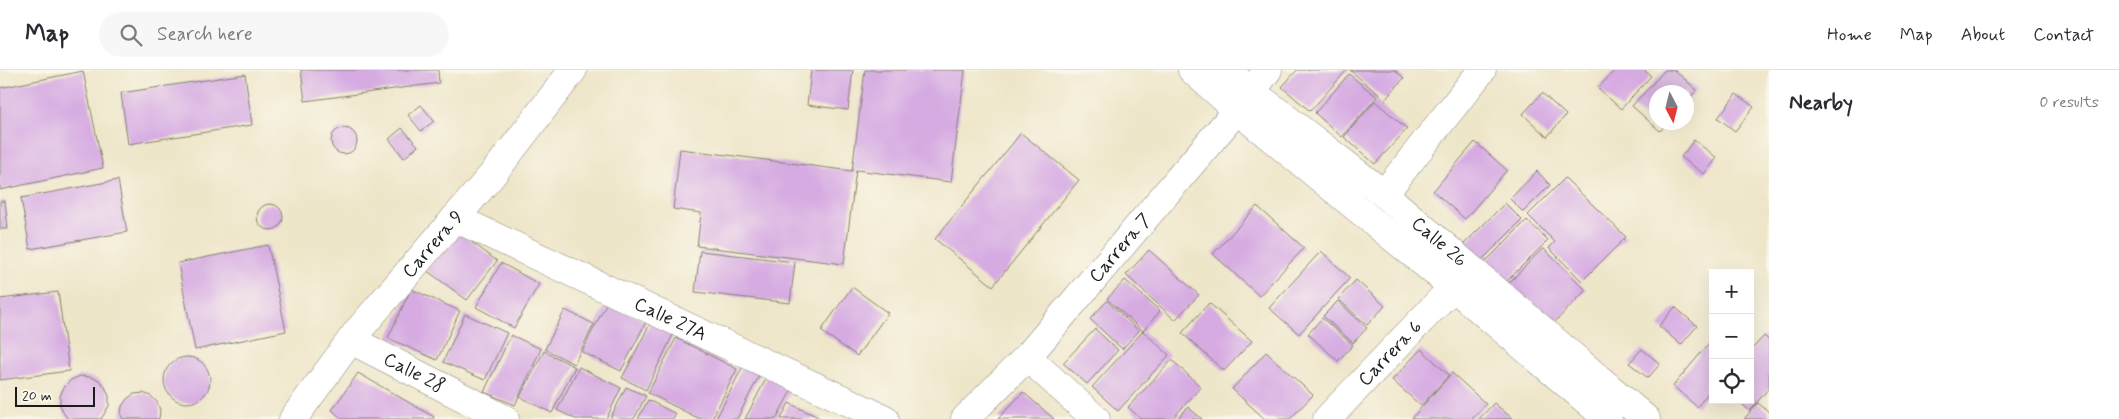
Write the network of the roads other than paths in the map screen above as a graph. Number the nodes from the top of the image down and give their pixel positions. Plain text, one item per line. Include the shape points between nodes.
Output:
1 (573, 70) edge
2 (1192, 70) edge
3 (1226, 70) edge
4 (1268, 70) edge
5 (1482, 70) edge
6 (1244, 101) junction
7 (1384, 194) junction
8 (455, 218) junction
9 (1453, 287) junction
10 (351, 340) junction
11 (1026, 357) junction
12 (293, 419) edge
13 (505, 419) edge
14 (885, 419) edge
15 (965, 419) edge
16 (1096, 419) edge
17 (1327, 419) edge
18 (1608, 419) edge
19 (1646, 419) edge

1 - 8 street, Carrera 9
2 - 6 street, Calle 26
3 - 6 street, Calle 26
4 - 6 street, Carrera 7
5 - 7 street
6 - 7 street, Calle 26
6 - 9 street, Calle 26
6 - 11 street, Carrera 7
7 - 19 street, Calle 26
8 - 10 street, Carrera 9
8 - 14 street, Calle 27A
9 - 17 street, Carrera 6
9 - 18 street, Calle 26
10 - 12 street, Carrera 9
10 - 13 street, Calle 28
11 - 15 street, Carrera 7
11 - 16 street

